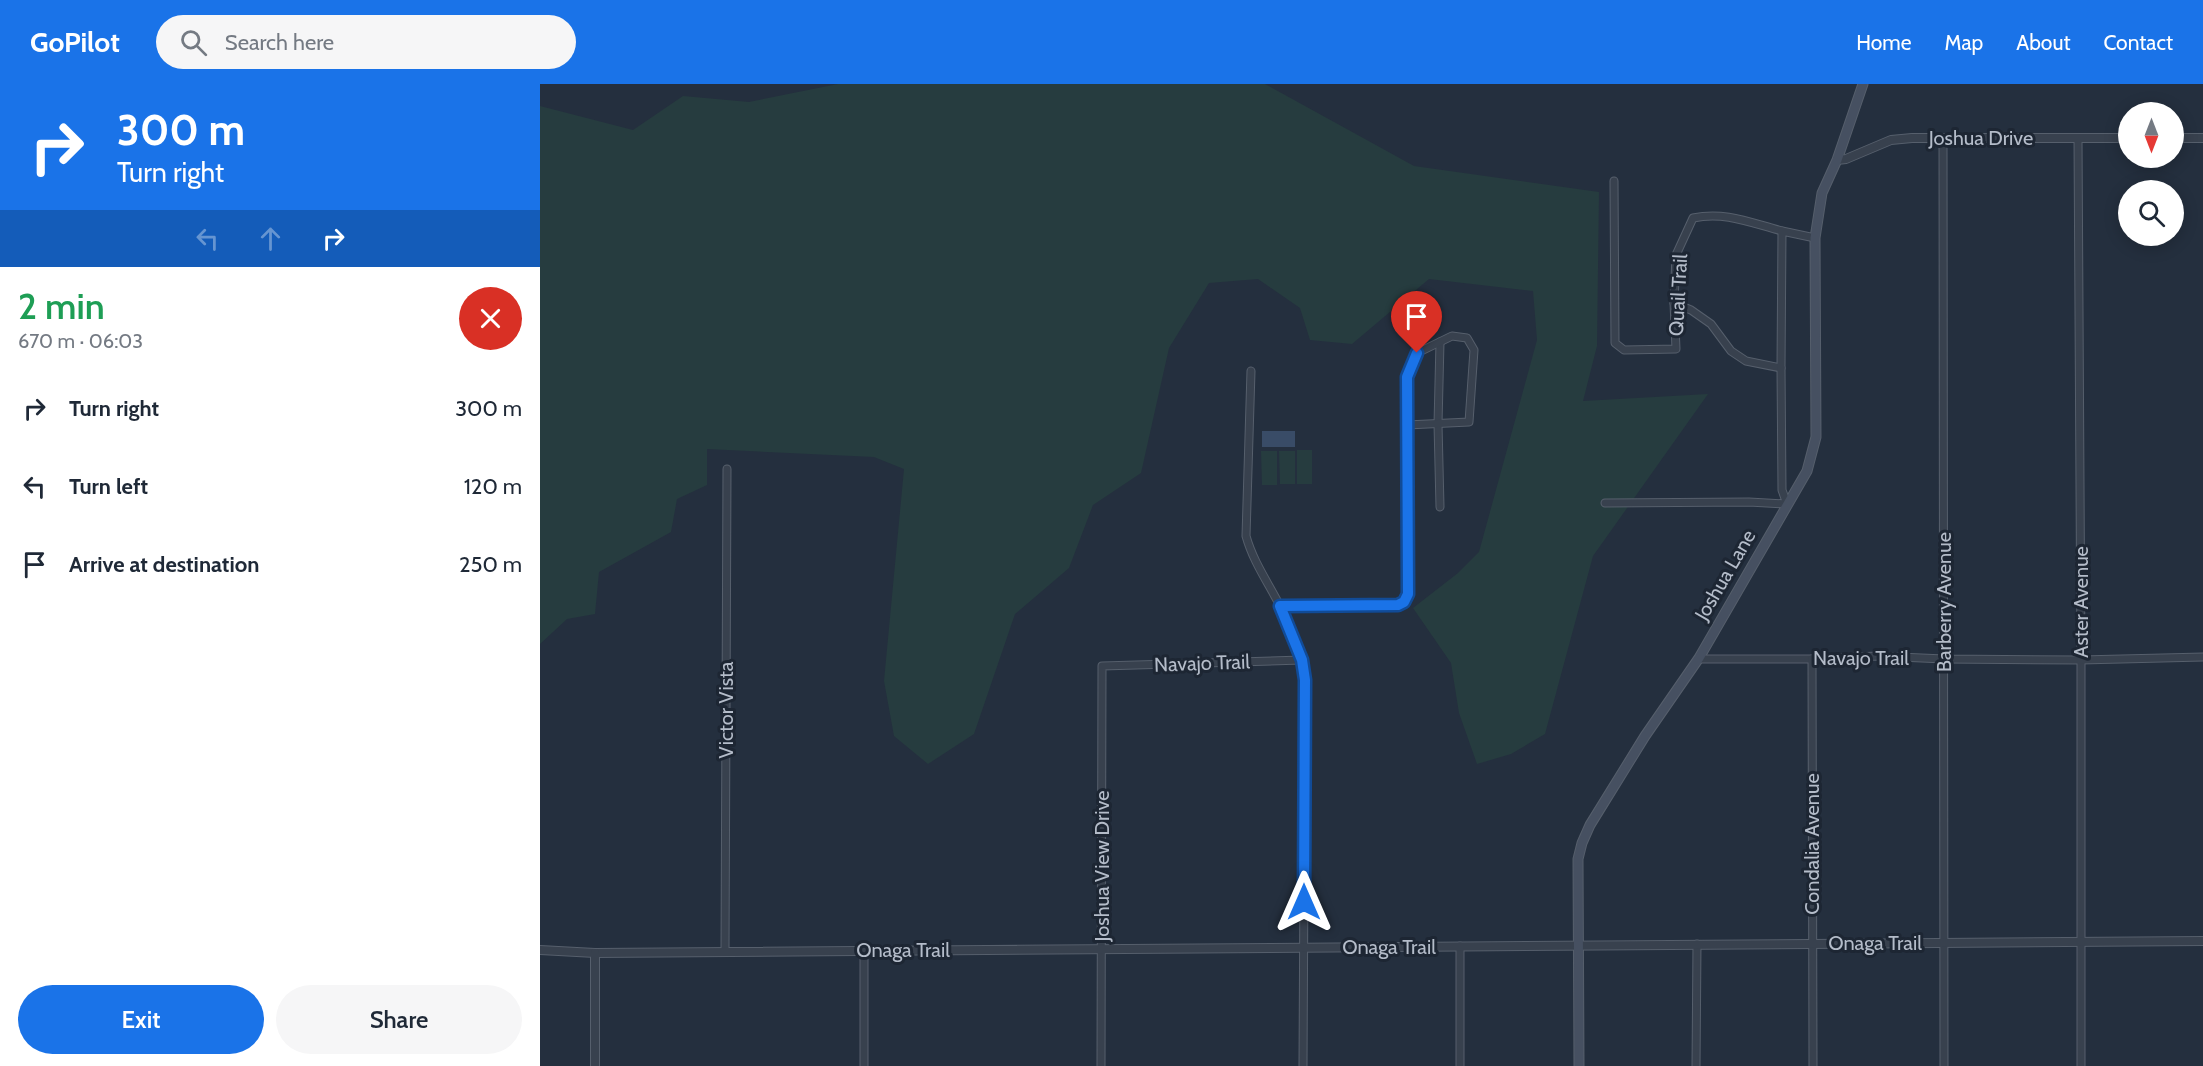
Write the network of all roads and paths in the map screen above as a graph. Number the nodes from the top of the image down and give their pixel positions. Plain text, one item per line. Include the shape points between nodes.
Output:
1 (1863, 84) edge
2 (1943, 138) junction
3 (2078, 138) junction
4 (2118, 138) edge
5 (2184, 138) edge
6 (2203, 138) edge
7 (1837, 160) junction
8 (1614, 181) dead end
9 (1782, 231) junction
10 (1815, 238) junction
11 (1674, 303) junction
12 (1440, 342) junction
13 (1780, 368) junction
14 (1251, 371) dead end
15 (1438, 424) junction
16 (1407, 425) junction
17 (727, 469) dead end
18 (1605, 502) dead end
19 (1787, 504) junction
20 (1440, 507) dead end
21 (1280, 606) junction
22 (2203, 657) edge
23 (1698, 659) junction
24 (1812, 659) junction
25 (1944, 659) junction
26 (1302, 660) junction
27 (2081, 660) junction
28 (1102, 666) joint
29 (2203, 941) edge
30 (2081, 942) junction
31 (1944, 943) junction
32 (1697, 944) junction
33 (1813, 944) junction
34 (1460, 946) junction
35 (1304, 947) junction
36 (1578, 947) junction
37 (1102, 949) junction
38 (540, 950) edge
39 (864, 951) junction
40 (725, 952) junction
41 (595, 953) junction
42 (596, 1066) edge
43 (864, 1066) edge
44 (1101, 1066) edge
45 (1303, 1066) edge
46 (1460, 1066) edge
47 (1578, 1066) edge
48 (1696, 1066) edge
49 (1813, 1066) edge
50 (1944, 1066) edge
51 (2081, 1066) edge

1 - 7 main road, Joshua Lane
2 - 3 street, Joshua Drive
2 - 7 street, Joshua Drive via 1891,140
2 - 25 street, Barberry Avenue
3 - 4 street, Joshua Drive
3 - 27 street, Aster Avenue
5 - 6 street
7 - 10 main road, Joshua Lane via 1822,193
8 - 11 street, Quail Trail via 1615,343 1624,350 1676,349
9 - 10 street
9 - 11 street, Quail Trail via 1723,215 1693,218 1676,255
9 - 13 street
10 - 19 main road, Joshua Lane via 1816,437 1807,471
11 - 13 street via 1711,324 1731,351 1746,361
12 - 15 street
12 - 15 street via 1452,336 1467,338 1474,350 1469,422
12 - 16 street via 1417,353 1407,377
13 - 19 street via 1782,490
14 - 21 street via 1246,536 1252,556
15 - 16 street
15 - 20 street
16 - 21 street via 1408,594 1404,602
17 - 40 street, Victor Vista
18 - 19 street
19 - 23 main road, Joshua Lane
21 - 26 street
22 - 27 street, Navajo Trail
23 - 24 street, Navajo Trail
23 - 36 main road, Joshua Lane via 1645,736 1582,843 1578,859
24 - 25 street, Navajo Trail
24 - 33 street, Condalia Avenue
25 - 27 street, Navajo Trail
25 - 31 street, Barberry Avenue
26 - 28 street, Navajo Trail
26 - 35 street
27 - 30 street, Aster Avenue
28 - 37 street, Joshua View Drive
29 - 30 street, Onaga Trail
30 - 31 street, Onaga Trail
30 - 51 street, Aster Avenue
31 - 33 street, Onaga Trail
31 - 50 street, Barberry Avenue
32 - 33 street, Onaga Trail
32 - 36 street, Onaga Trail
32 - 48 street
33 - 49 street, Condalia Avenue
34 - 35 street, Onaga Trail
34 - 36 street, Onaga Trail
34 - 46 street
35 - 37 street, Onaga Trail
35 - 45 street
36 - 47 main road, Joshua Lane
37 - 39 street, Onaga Trail
37 - 44 street, Joshua View Drive
38 - 41 street, Onaga Trail
39 - 40 street, Onaga Trail
39 - 43 street
40 - 41 street, Onaga Trail
41 - 42 street

